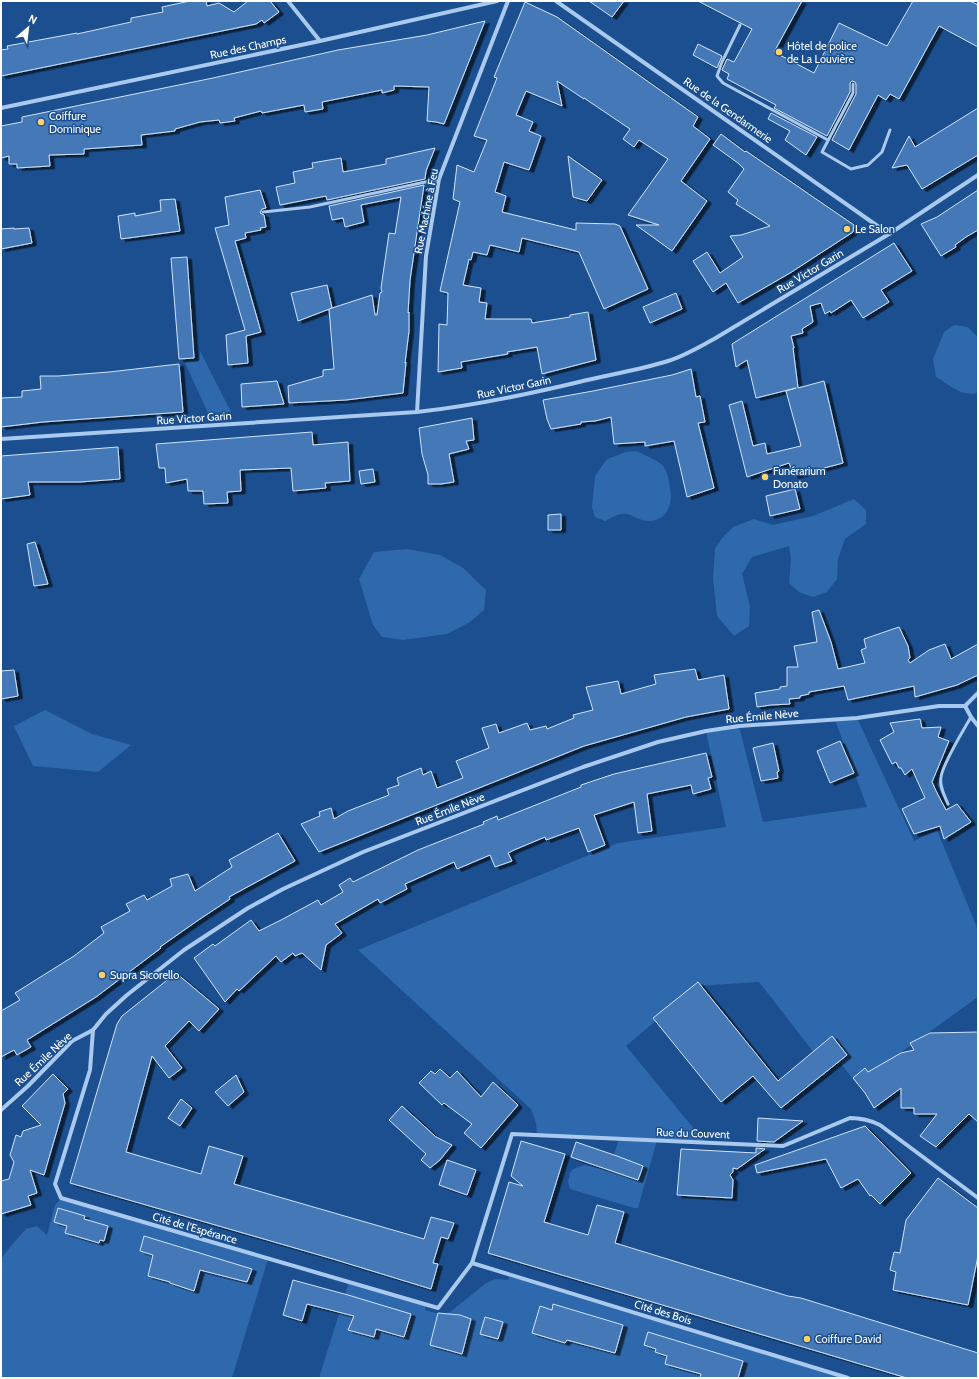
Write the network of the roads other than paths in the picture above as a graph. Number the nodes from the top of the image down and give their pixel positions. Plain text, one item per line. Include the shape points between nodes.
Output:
1 (288, 1) edge
2 (497, 1) edge
3 (508, 1) edge
4 (556, 1) edge
5 (740, 25) dead end
6 (320, 41) junction
7 (853, 84) dead end
8 (1, 108) edge
9 (890, 130) dead end
10 (828, 140) junction
11 (978, 175) edge
12 (439, 179) junction
13 (263, 212) dead end
14 (889, 234) junction
15 (417, 412) junction
16 (1, 440) edge
17 (978, 693) edge
18 (965, 706) junction
19 (971, 717) junction
20 (978, 726) edge
21 (948, 804) dead end
22 (93, 1030) junction
23 (1, 1110) edge
24 (978, 1198) edge
25 (472, 1263) junction
26 (848, 1378) edge

1 - 6 street
2 - 6 street, Rue des Champs
3 - 12 street, Rue Machine à Feu
4 - 14 street, Rue de la Gendarmerie
5 - 10 lane via 717,76 723,83
6 - 8 street, Rue des Champs
7 - 10 lane via 853,93
9 - 10 lane via 882,152 868,165 851,168 822,152
11 - 14 street, Rue Victor Garin
12 - 13 lane via 310,207
12 - 15 street, Rue Machine à Feu via 426,256
14 - 15 street, Rue Victor Garin via 714,339 668,361 458,408
15 - 16 street, Rue Victor Garin
17 - 18 street
18 - 19 street
18 - 22 street, Rue Émile Nève via 939,706 857,718 739,726 706,731 658,742 583,767 363,852 282,889 184,950 106,1014
19 - 20 street
19 - 21 lane via 941,776 941,788
22 - 23 street, Rue Émile Nève via 72,1041
22 - 25 street, Cité de l'Espérance via 90,1070 55,1184 61,1198 438,1308
24 - 25 street, Rue du Couvent via 880,1125 860,1118 850,1118 783,1146 512,1134
25 - 26 street, Cité des Bois

